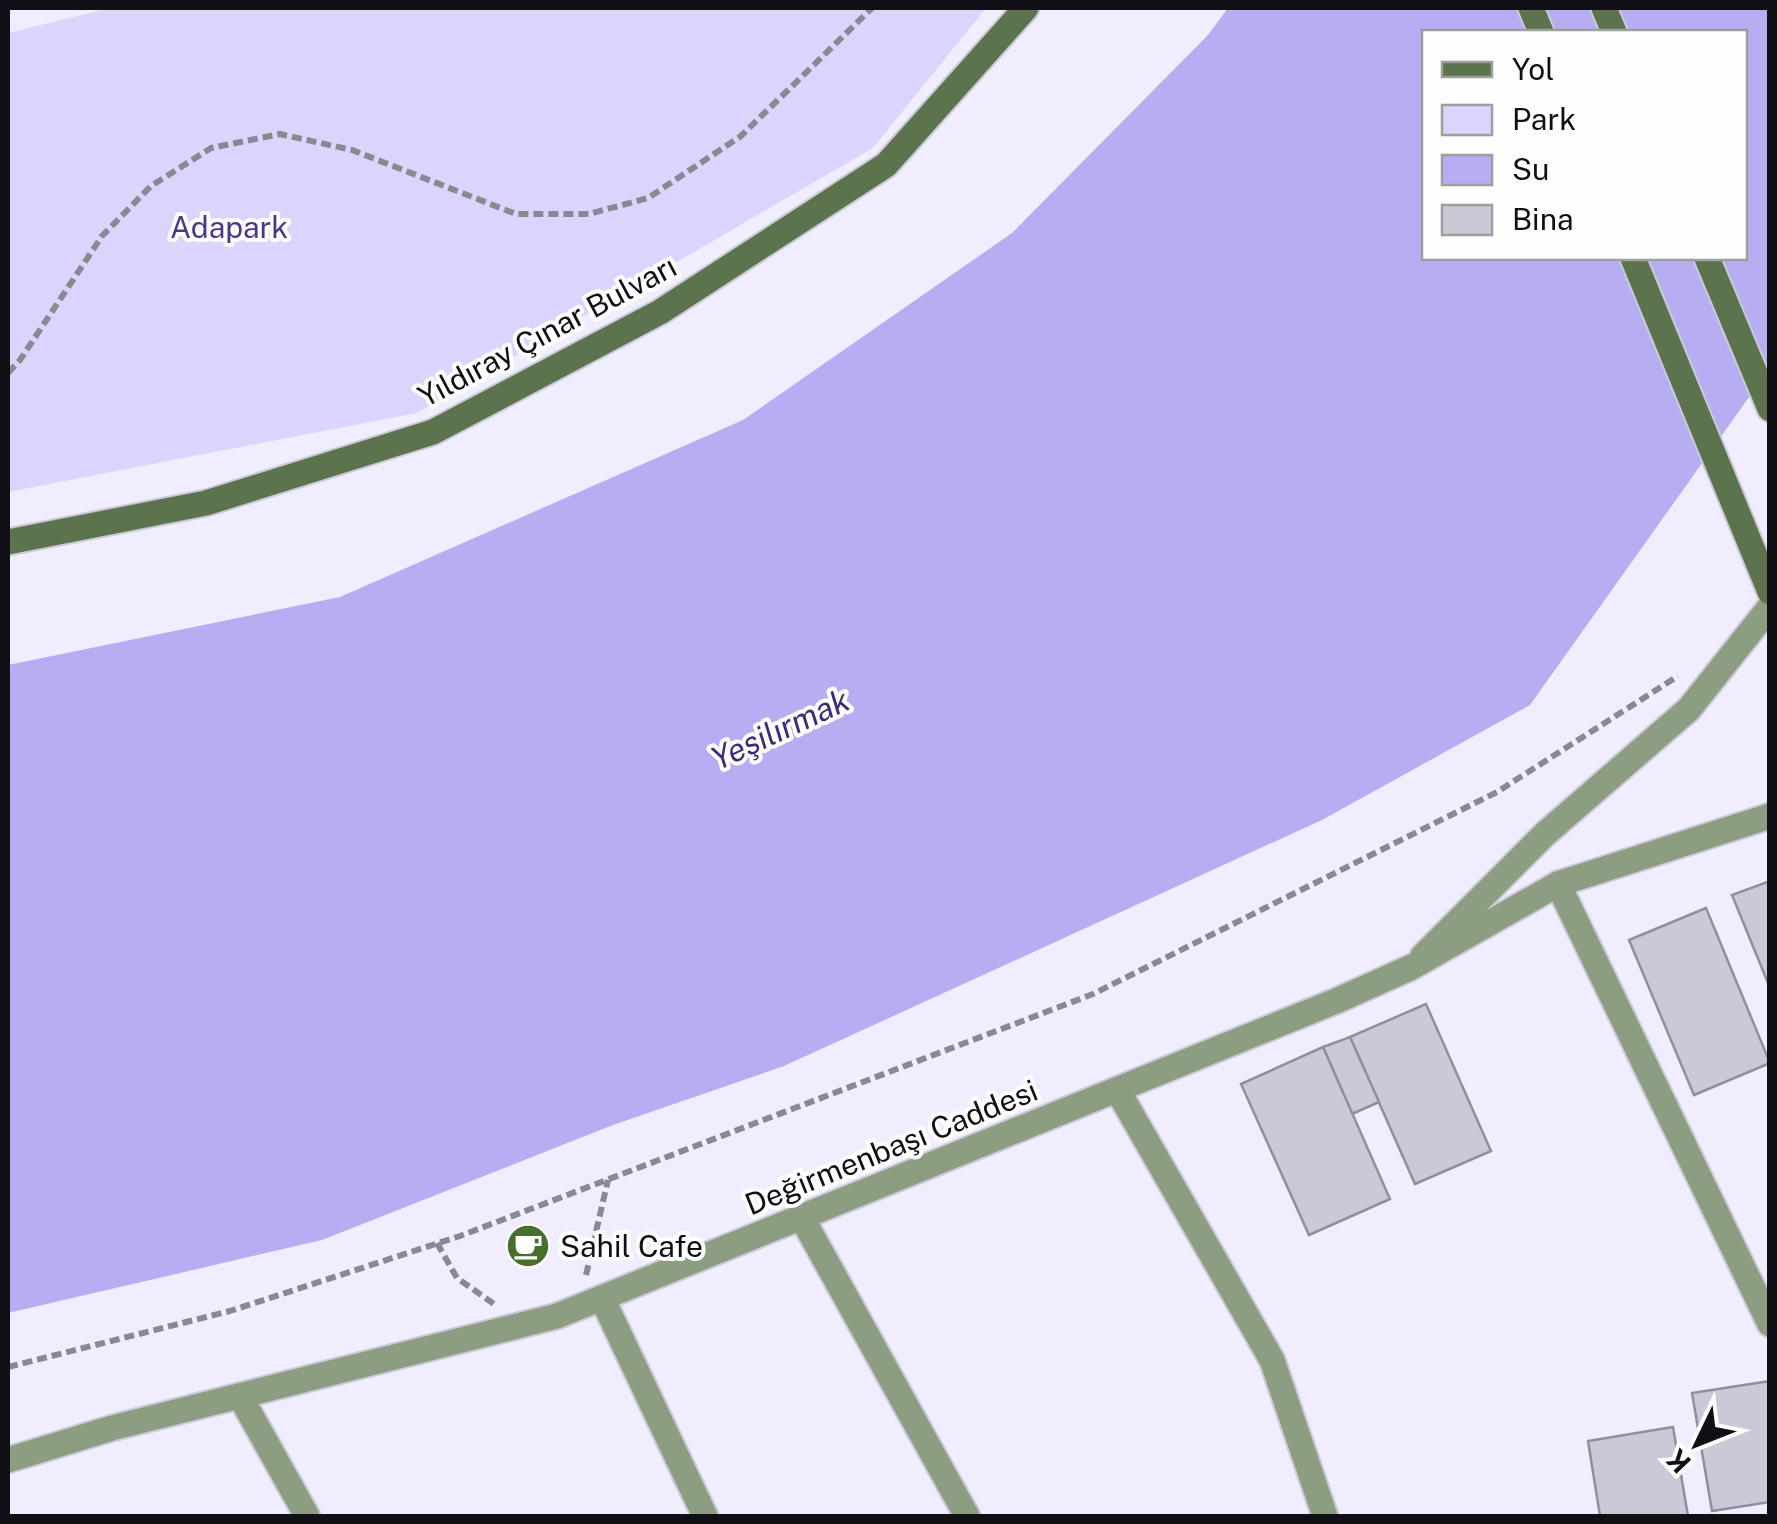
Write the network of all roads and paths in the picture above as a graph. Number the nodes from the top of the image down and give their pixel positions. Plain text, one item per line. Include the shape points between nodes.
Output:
1 (872, 8) edge
2 (1026, 8) edge
3 (1634, 260) edge
4 (1708, 260) edge
5 (8, 372) edge
6 (1770, 409) edge
7 (8, 542) edge
8 (1770, 592) edge
9 (1770, 606) edge
10 (1694, 666) dead end
11 (1770, 816) edge
12 (1558, 884) junction
13 (1412, 967) junction
14 (1118, 1091) junction
15 (608, 1179) junction
16 (802, 1218) junction
17 (437, 1244) junction
18 (574, 1279) dead end
19 (602, 1298) junction
20 (497, 1306) dead end
21 (1770, 1324) edge
22 (8, 1367) edge
23 (240, 1396) junction
24 (8, 1460) edge
25 (307, 1516) edge
26 (705, 1516) edge
27 (967, 1516) edge
28 (1324, 1516) edge

1 - 5 path via 741,136 648,198 589,214 516,214 352,150 280,134 211,148 150,186 102,236
2 - 7 main road, Yıldıray Çınar Bulvarı via 886,164 660,312 434,432 206,503
3 - 8 main road
4 - 6 main road
9 - 13 street via 1689,709 1546,834
10 - 15 path via 1497,792 1094,994
11 - 12 street, Değirmenbaşı Caddesi
12 - 13 street, Değirmenbaşı Caddesi
12 - 21 street
13 - 14 street, Değirmenbaşı Caddesi
14 - 16 street, Değirmenbaşı Caddesi
14 - 28 street via 1272,1360
15 - 17 path
15 - 18 path via 588,1274
16 - 19 street, Değirmenbaşı Caddesi
16 - 27 street
17 - 20 path via 457,1278
17 - 22 path via 230,1310
19 - 23 street, Değirmenbaşı Caddesi via 557,1316
19 - 26 street
23 - 24 street, Değirmenbaşı Caddesi
23 - 25 street

